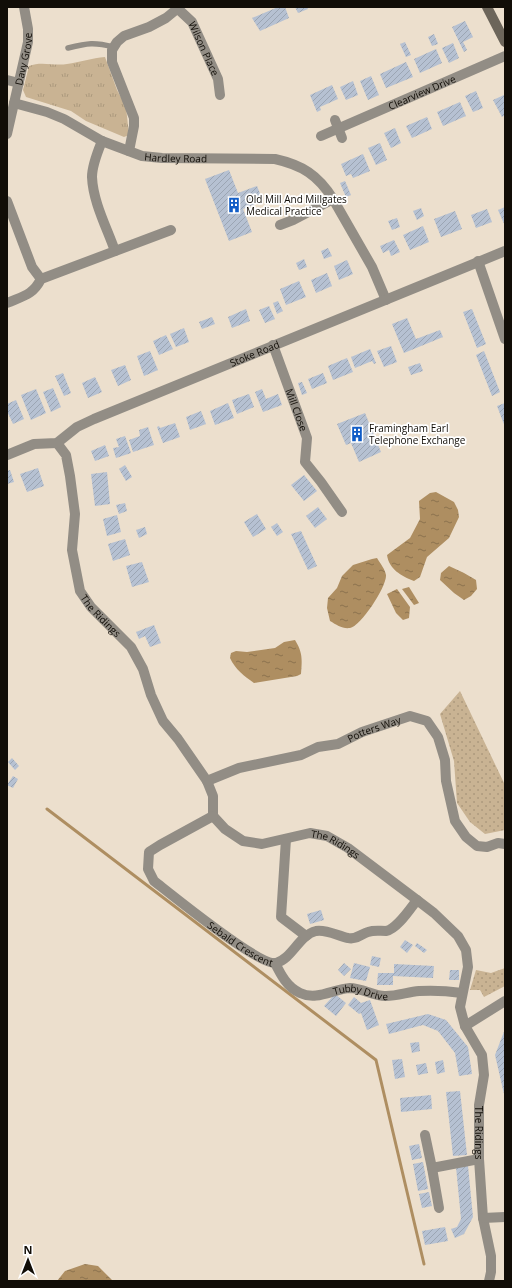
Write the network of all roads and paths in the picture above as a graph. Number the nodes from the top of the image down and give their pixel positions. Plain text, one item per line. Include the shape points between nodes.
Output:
1 (24, 7) edge
2 (487, 7) edge
3 (177, 8) edge
4 (505, 42) edge
5 (114, 47) junction
6 (68, 48) dead end
7 (505, 56) edge
8 (7, 80) edge
9 (19, 83) junction
10 (220, 95) dead end
11 (14, 103) junction
12 (7, 134) edge
13 (321, 136) dead end
14 (102, 141) junction
15 (128, 151) junction
16 (333, 199) junction
17 (8, 205) edge
18 (280, 225) dead end
19 (171, 230) dead end
20 (116, 251) junction
21 (505, 251) edge
22 (478, 261) junction
23 (41, 279) junction
24 (386, 300) junction
25 (7, 303) edge
26 (505, 339) edge
27 (273, 345) junction
28 (57, 443) junction
29 (7, 455) edge
30 (342, 512) dead end
31 (207, 781) junction
32 (212, 816) junction
33 (286, 839) junction
34 (505, 844) edge
35 (418, 900) junction
36 (306, 936) junction
37 (275, 963) junction
38 (462, 993) junction
39 (505, 1001) edge
40 (465, 1026) junction
41 (425, 1135) dead end
42 (479, 1159) junction
43 (432, 1168) junction
44 (439, 1208) dead end
45 (505, 1217) edge
46 (483, 1218) junction
47 (489, 1281) edge

1 - 9 street, Davy Grove via 28,42
2 - 4 main road
3 - 5 street via 148,28 124,36
3 - 10 street, Wilson Place via 192,22 218,79
5 - 6 lane via 87,43
5 - 15 street via 112,62 134,118
7 - 13 street, Clearview Drive
8 - 9 street
9 - 11 street, Davy Grove
11 - 12 street, Davy Grove
11 - 14 street, Hardley Road via 64,119
14 - 15 street, Hardley Road
14 - 20 street via 92,175 93,186
15 - 16 street, Hardley Road via 142,156 162,158 275,159 290,162 306,169 317,178
16 - 18 street
16 - 24 street, Hardley Road via 372,267
17 - 23 street via 32,267
19 - 20 street
20 - 23 street
21 - 22 street, Stoke Road
22 - 24 street, Stoke Road
22 - 26 street
23 - 25 street via 32,292
24 - 27 street, Stoke Road
27 - 28 street, Stoke Road via 94,419 77,427
27 - 30 street, Mill Close via 307,438 305,462
28 - 29 street via 34,444
28 - 31 street, The Ridings via 66,455 70,476 75,514 72,550 80,591 91,607 131,647 144,669 151,695 163,721
31 - 32 street, The Ridings via 213,796
31 - 34 street, Potters Way via 239,768 338,744 362,732 410,716 428,721 438,737 445,760 446,781 455,821 466,837 477,846
32 - 33 street, The Ridings via 243,841 262,844
32 - 37 street, Sebald Crescent via 148,852 148,868 154,881 241,947
33 - 35 street, The Ridings via 310,832 327,836 348,848
33 - 36 street via 281,917
35 - 36 street via 396,926 387,931 374,930 350,939 316,931
35 - 38 street, The Ridings via 458,936 466,950 468,967
36 - 37 street, Sebald Crescent via 283,960
37 - 38 street, Tubby Drive via 289,986 300,993 315,996 351,988 385,996 421,991
38 - 40 street, The Ridings via 460,1007
39 - 40 street
40 - 42 street, The Ridings via 482,1055 484,1075 479,1105
41 - 43 street
42 - 43 street
42 - 46 street, The Ridings
43 - 44 street
45 - 46 street
46 - 47 street, The Ridings via 491,1256 492,1272

